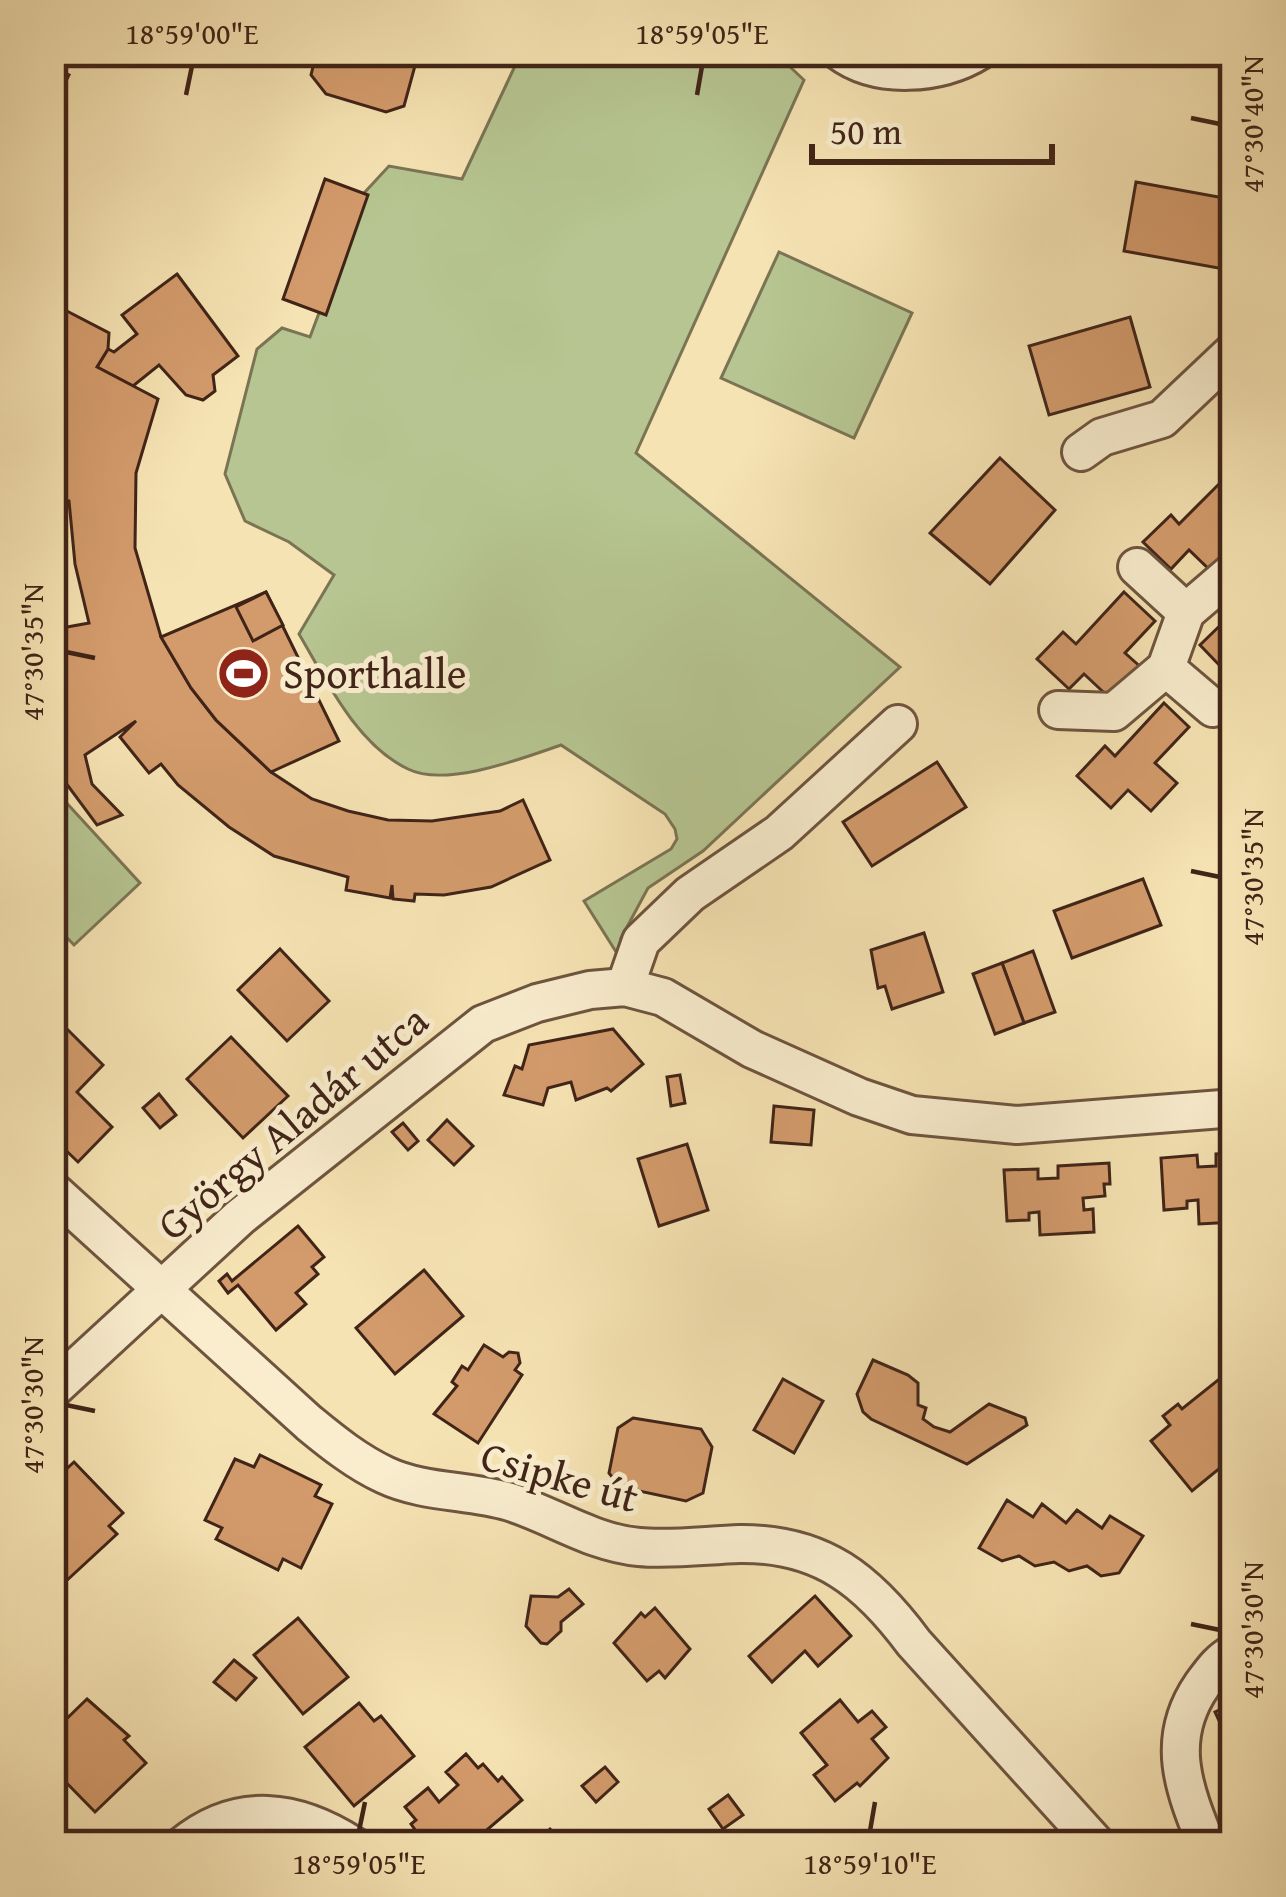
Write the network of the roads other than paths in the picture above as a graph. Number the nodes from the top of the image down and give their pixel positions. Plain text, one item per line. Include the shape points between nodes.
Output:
1 (839, 51) edge
2 (979, 51) edge
3 (1235, 347) edge
4 (1194, 352) dead end
5 (1081, 452) dead end
6 (1137, 567) dead end
7 (1235, 570) edge
8 (1186, 611) junction
9 (1166, 668) junction
10 (1214, 708) dead end
11 (1058, 710) dead end
12 (898, 724) dead end
13 (626, 987) junction
14 (1235, 1108) edge
15 (51, 1189) edge
16 (162, 1291) junction
17 (51, 1391) edge
18 (1235, 1652) edge
19 (182, 1846) edge
20 (355, 1846) edge
21 (1098, 1846) edge
22 (1208, 1846) edge

1 - 2 street via 911,70 958,64
3 - 4 street
3 - 5 street via 1162,419
6 - 8 street
7 - 8 street
8 - 9 street
9 - 10 street
9 - 11 street via 1114,712
12 - 13 street via 779,833 690,894 640,941
13 - 14 street, György Aladár utca via 912,1115 1017,1125
13 - 16 street, György Aladár utca via 590,989 483,1024 240,1216
15 - 16 street, Csipke út
16 - 17 street, György Aladár utca
16 - 21 street, Csipke út via 333,1443 387,1476 506,1501 598,1539 789,1549 840,1568 888,1608
18 - 22 street via 1219,1661 1185,1710 1180,1770
19 - 20 street via 197,1833 260,1814 299,1817

